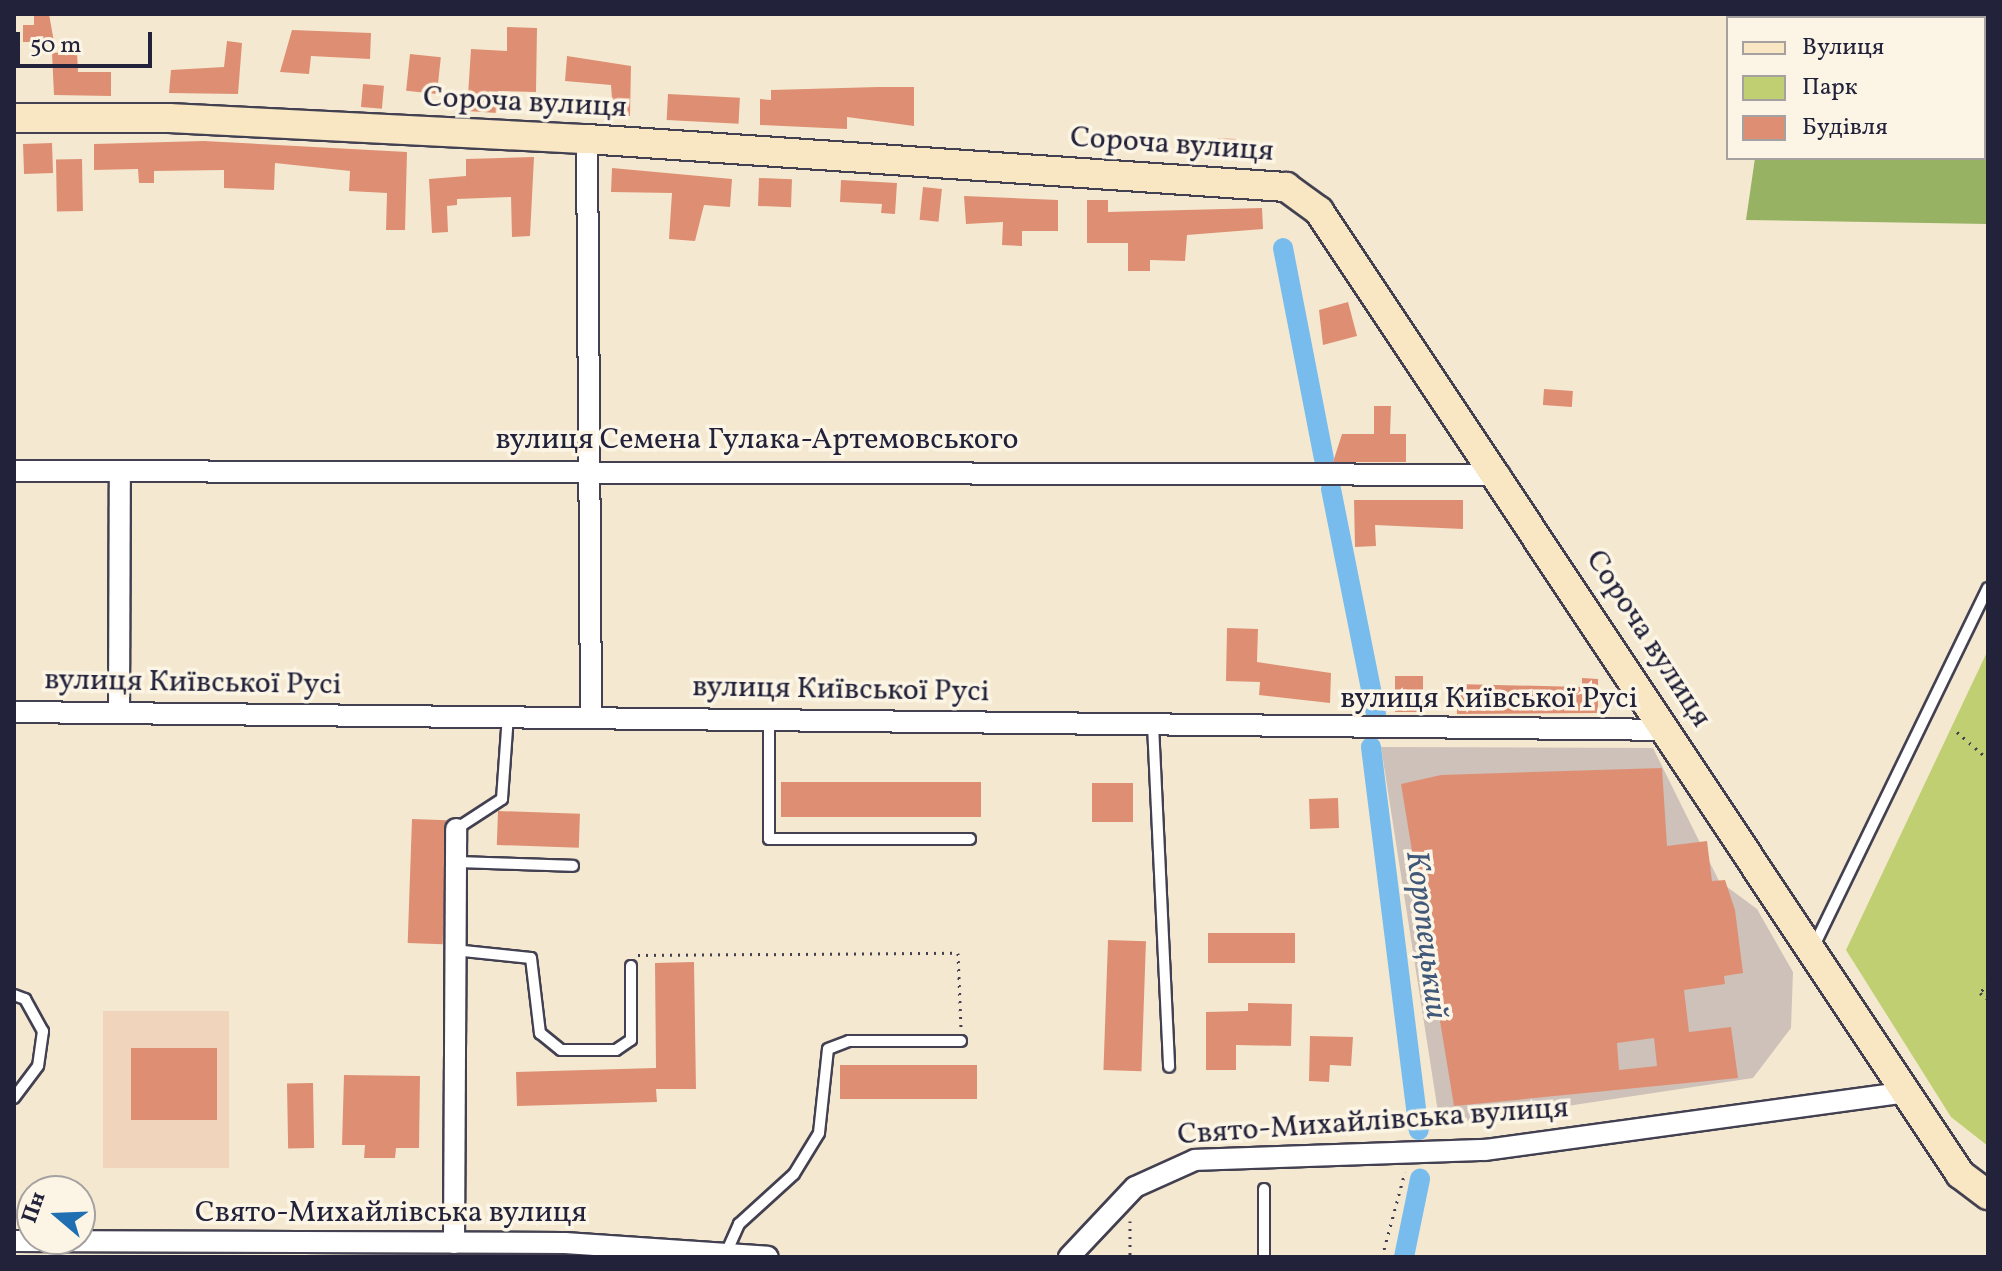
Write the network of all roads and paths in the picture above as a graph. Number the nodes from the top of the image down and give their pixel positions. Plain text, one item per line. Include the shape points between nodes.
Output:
1 (14, 118) edge
2 (587, 139) junction
3 (589, 468) junction
4 (14, 471) edge
5 (120, 472) junction
6 (1500, 475) junction
7 (1988, 588) edge
8 (14, 712) edge
9 (119, 713) junction
10 (508, 716) junction
11 (591, 717) junction
12 (769, 719) junction
13 (1153, 725) junction
14 (1668, 730) junction
15 (1957, 732) dead end
16 (1988, 759) edge
17 (456, 829) joint
18 (970, 839) dead end
19 (455, 862) junction
20 (573, 866) dead end
21 (452, 950) junction
22 (1813, 950) junction
23 (631, 966) joint
24 (1988, 983) edge
25 (14, 995) edge
26 (1988, 999) edge
27 (961, 1041) joint
28 (1169, 1067) dead end
29 (1906, 1092) junction
30 (14, 1098) edge
31 (1390, 1172) dead end
32 (1264, 1189) dead end
33 (1988, 1195) edge
34 (1130, 1217) dead end
35 (14, 1241) edge
36 (454, 1243) junction
37 (178, 1249) edge
38 (727, 1251) junction
39 (768, 1257) edge
40 (1069, 1257) edge
41 (1130, 1257) edge
42 (1264, 1257) edge
43 (1382, 1257) edge

1 - 2 main road, Сороча вулиця via 169,118
2 - 3 street
2 - 6 main road, Сороча вулиця via 1286,187 1319,211
3 - 5 street, вулиця Семена Гулака-Артемовського
3 - 6 street, вулиця Семена Гулака-Артемовського
3 - 11 street
4 - 5 street, вулиця Семена Гулака-Артемовського
5 - 9 street
6 - 14 main road, Сороча вулиця
7 - 22 lane
8 - 9 street, вулиця Київської Русі
9 - 10 street, вулиця Київської Русі
10 - 11 street, вулиця Київської Русі
10 - 17 lane via 502,799 481,820
11 - 12 street, вулиця Київської Русі
12 - 13 street, вулиця Київської Русі
12 - 18 lane via 769,839
13 - 14 street, вулиця Київської Русі
13 - 28 lane
14 - 22 main road, Сороча вулиця
15 - 16 path
17 - 19 street
19 - 20 lane
19 - 21 street
21 - 23 lane via 531,958 540,1033 561,1050 616,1050 631,1040
21 - 36 street
22 - 29 main road, Сороча вулиця
23 - 27 path via 637,955 958,953
24 - 26 path via 1980,993
25 - 30 lane via 25,999 43,1031 38,1066
27 - 38 lane via 849,1041 828,1049 819,1133 794,1174 739,1224
29 - 33 main road, Сороча вулиця via 1960,1174
29 - 40 street, Свято-Михайлівська вулиця via 1485,1150 1195,1160 1135,1187
31 - 43 path via 1406,1171
32 - 42 lane
34 - 41 path
35 - 37 street, Свято-Михайлівська вулиця
36 - 37 street, Свято-Михайлівська вулиця
36 - 38 street, Свято-Михайлівська вулиця
38 - 39 street, Свято-Михайлівська вулиця

